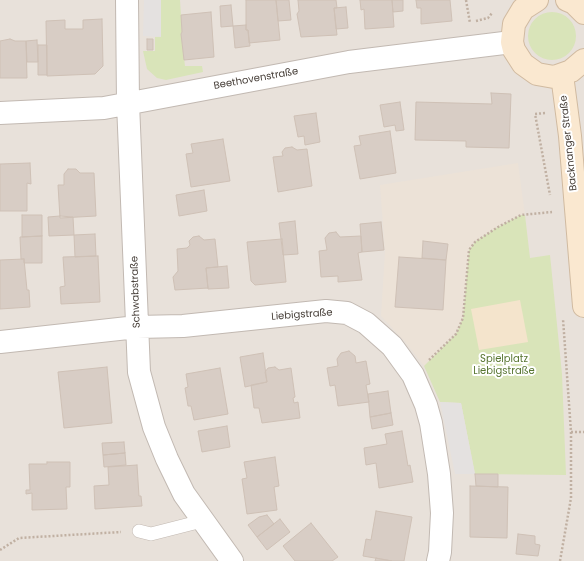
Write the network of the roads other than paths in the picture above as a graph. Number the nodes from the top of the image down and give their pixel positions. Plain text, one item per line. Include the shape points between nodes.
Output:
1 (128, 0) edge
2 (567, 0) edge
3 (532, 1) edge
4 (584, 13) edge
5 (512, 42) junction
6 (584, 60) edge
7 (562, 75) junction
8 (128, 103) junction
9 (0, 113) edge
10 (584, 306) edge
11 (138, 327) junction
12 (0, 342) edge
13 (202, 521) junction
14 (139, 531) road end
15 (232, 561) edge
16 (438, 561) edge

1 - 8 street, Schwabstraße
2 - 4 street
3 - 5 street via 523,8 516,20
5 - 7 street via 518,57 530,70 545,76
5 - 8 street, Beethovenstraße via 349,62
6 - 7 street
7 - 10 street, Backnanger Straße via 570,136
8 - 9 street, Beethovenstraße via 104,108
8 - 11 street, Schwabstraße
11 - 12 street, Liebigstraße
11 - 13 street, Schwabstraße via 139,372 154,427 184,494
11 - 16 street, Liebigstraße via 183,326 326,311 347,313 366,323 392,346 413,375 431,423 442,513
13 - 14 lane via 151,534
13 - 15 street, Schwabstraße

